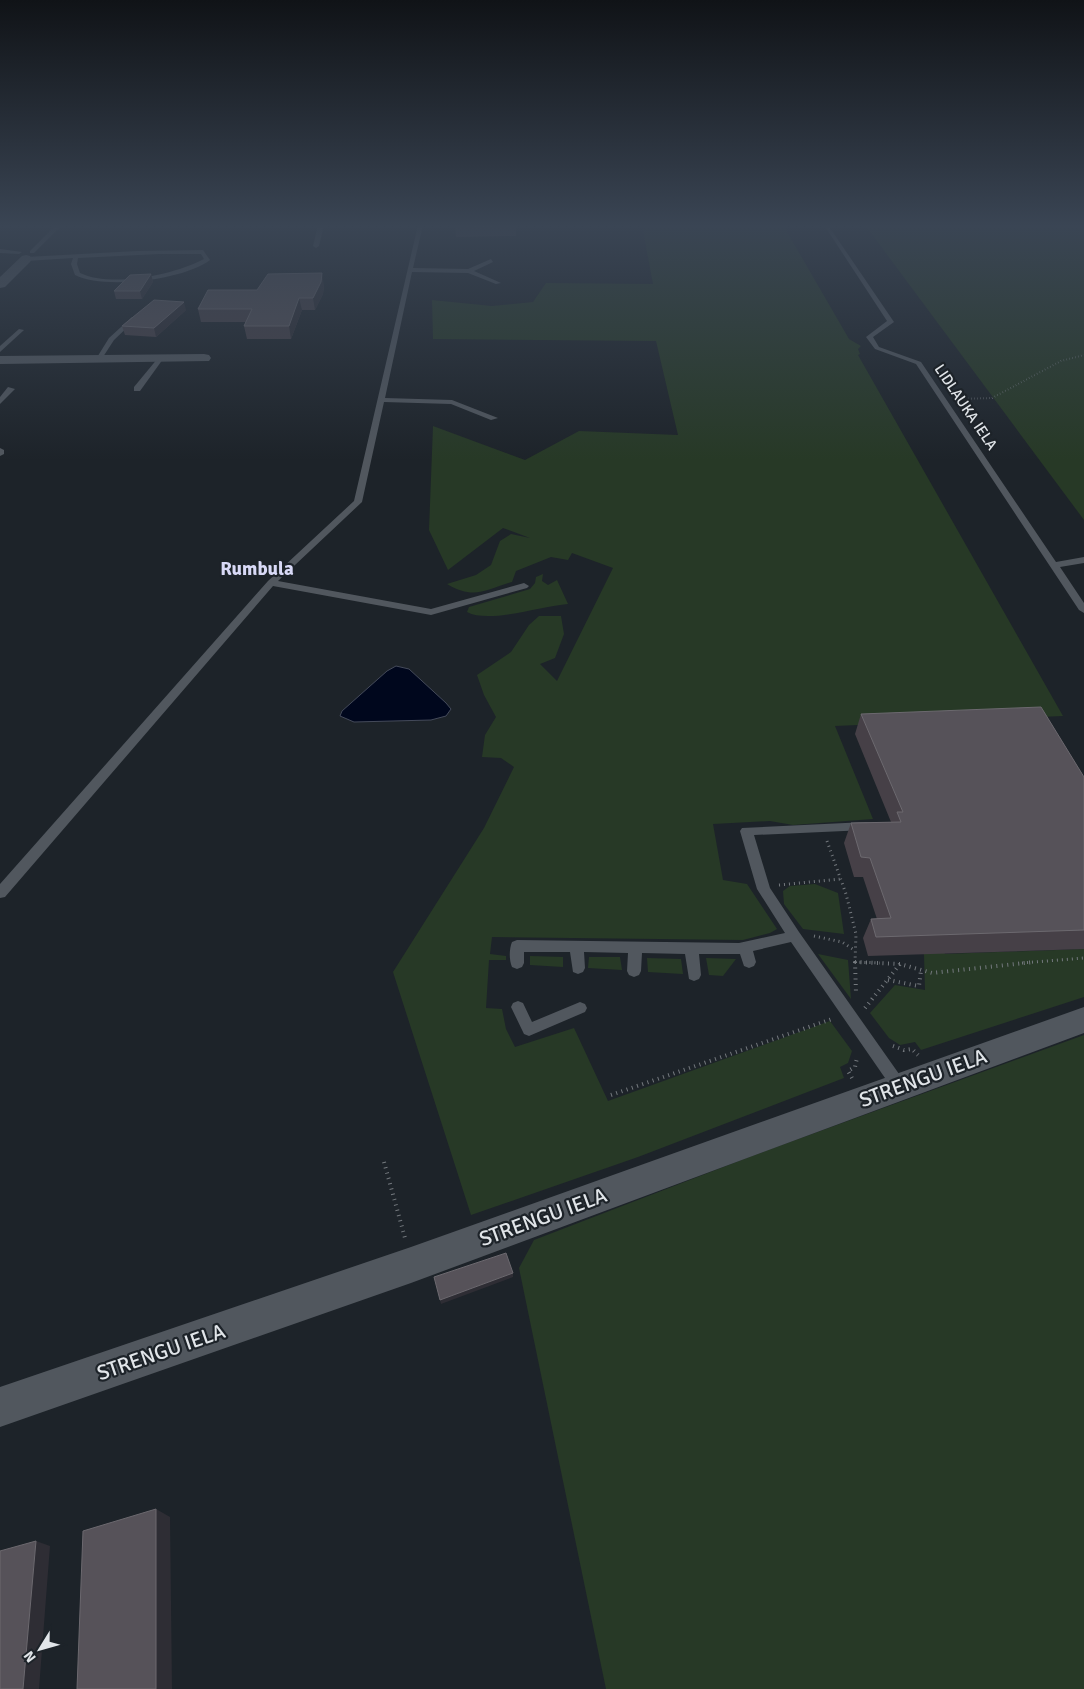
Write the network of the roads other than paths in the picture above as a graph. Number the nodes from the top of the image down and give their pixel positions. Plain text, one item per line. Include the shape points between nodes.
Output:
1 (402, 304) edge
2 (879, 304) edge
3 (139, 314) edge
4 (21, 330) dead end
5 (0, 350) edge
6 (204, 358) dead end
7 (98, 359) junction
8 (160, 359) junction
9 (0, 360) edge
10 (11, 389) dead end
11 (137, 390) dead end
12 (381, 400) junction
13 (0, 402) edge
14 (494, 418) dead end
15 (0, 450) edge
16 (0, 454) edge
17 (1084, 560) edge
18 (1054, 565) junction
19 (271, 583) junction
20 (524, 586) dead end
21 (1084, 610) edge
22 (872, 834) edge
23 (0, 893) edge
24 (794, 936) junction
25 (577, 947) junction
26 (635, 948) junction
27 (692, 948) junction
28 (745, 948) junction
29 (517, 962) dead end
30 (750, 962) dead end
31 (578, 968) dead end
32 (634, 971) dead end
33 (694, 975) dead end
34 (518, 1007) dead end
35 (580, 1008) dead end
36 (1084, 1020) edge
37 (899, 1086) junction
38 (0, 1407) edge

1 - 12 lane
2 - 18 lane, LIDLAUKA IELA via 891,322 869,337 872,342 877,348 919,363
3 - 7 lane via 111,339
4 - 5 lane
6 - 8 street
7 - 8 street
7 - 9 street
8 - 11 lane
10 - 13 lane
12 - 14 lane via 452,402
12 - 19 lane via 358,502
15 - 16 lane
17 - 18 lane
18 - 21 lane, LIDLAUKA IELA
19 - 20 lane via 430,612
19 - 23 lane
22 - 24 lane via 868,826 746,831 764,889
24 - 28 lane
24 - 37 lane
25 - 26 lane
25 - 29 lane via 517,946
25 - 31 lane
26 - 27 lane
26 - 32 lane
27 - 28 lane
27 - 33 lane
28 - 30 lane
34 - 35 lane via 528,1030
36 - 37 street, STRENGU IELA
37 - 38 street, STRENGU IELA via 411,1265

